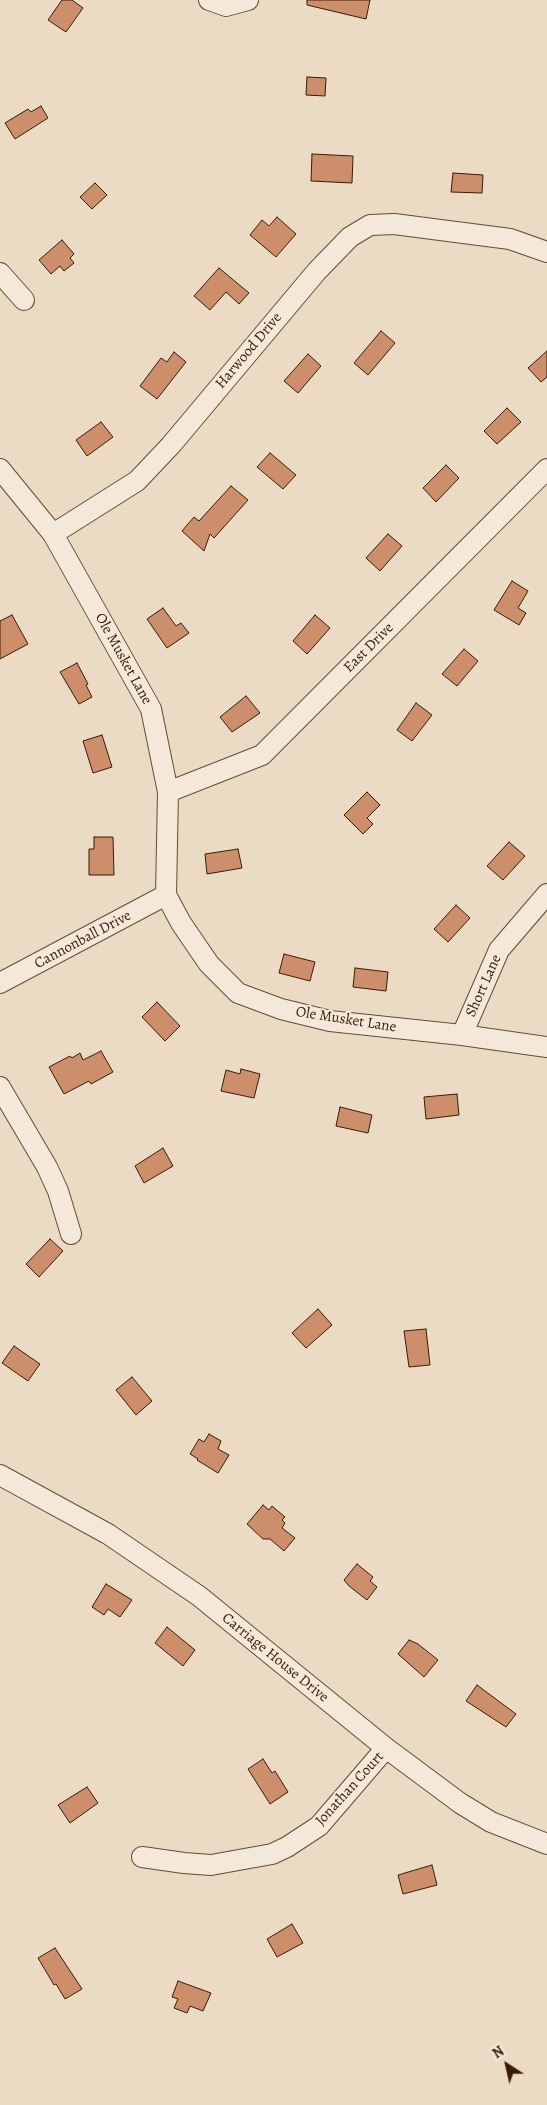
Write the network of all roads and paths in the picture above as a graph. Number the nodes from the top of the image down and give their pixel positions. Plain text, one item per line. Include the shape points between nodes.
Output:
1 (209, 0) edge
2 (248, 0) edge
3 (547, 252) edge
4 (0, 273) edge
5 (24, 300) dead end
6 (547, 469) edge
7 (0, 470) edge
8 (52, 534) junction
9 (168, 792) junction
10 (547, 894) edge
11 (166, 895) junction
12 (0, 983) edge
13 (462, 1035) junction
14 (547, 1047) edge
15 (0, 1087) edge
16 (71, 1234) dead end
17 (0, 1475) edge
18 (386, 1748) junction
19 (547, 1844) edge
20 (142, 1857) dead end

1 - 2 street via 226,6
3 - 8 street, Harwood Drive via 510,239 436,228 370,225 350,237 317,271 171,445 137,480
4 - 5 street
6 - 9 street, East Drive via 262,755
7 - 8 street
8 - 9 street, Ole Musket Lane via 151,709
9 - 11 street, Ole Musket Lane
10 - 13 street, Short Lane via 499,950
11 - 12 street, Cannonball Drive
11 - 13 street, Ole Musket Lane via 209,964 238,993 281,1009 330,1020
13 - 14 street, Ole Musket Lane
15 - 16 street via 47,1167
17 - 18 street, Carriage House Drive via 108,1534 199,1596
18 - 19 street, Carriage House Drive via 491,1822
18 - 20 street, Jonathan Court via 319,1826 272,1854 212,1865

